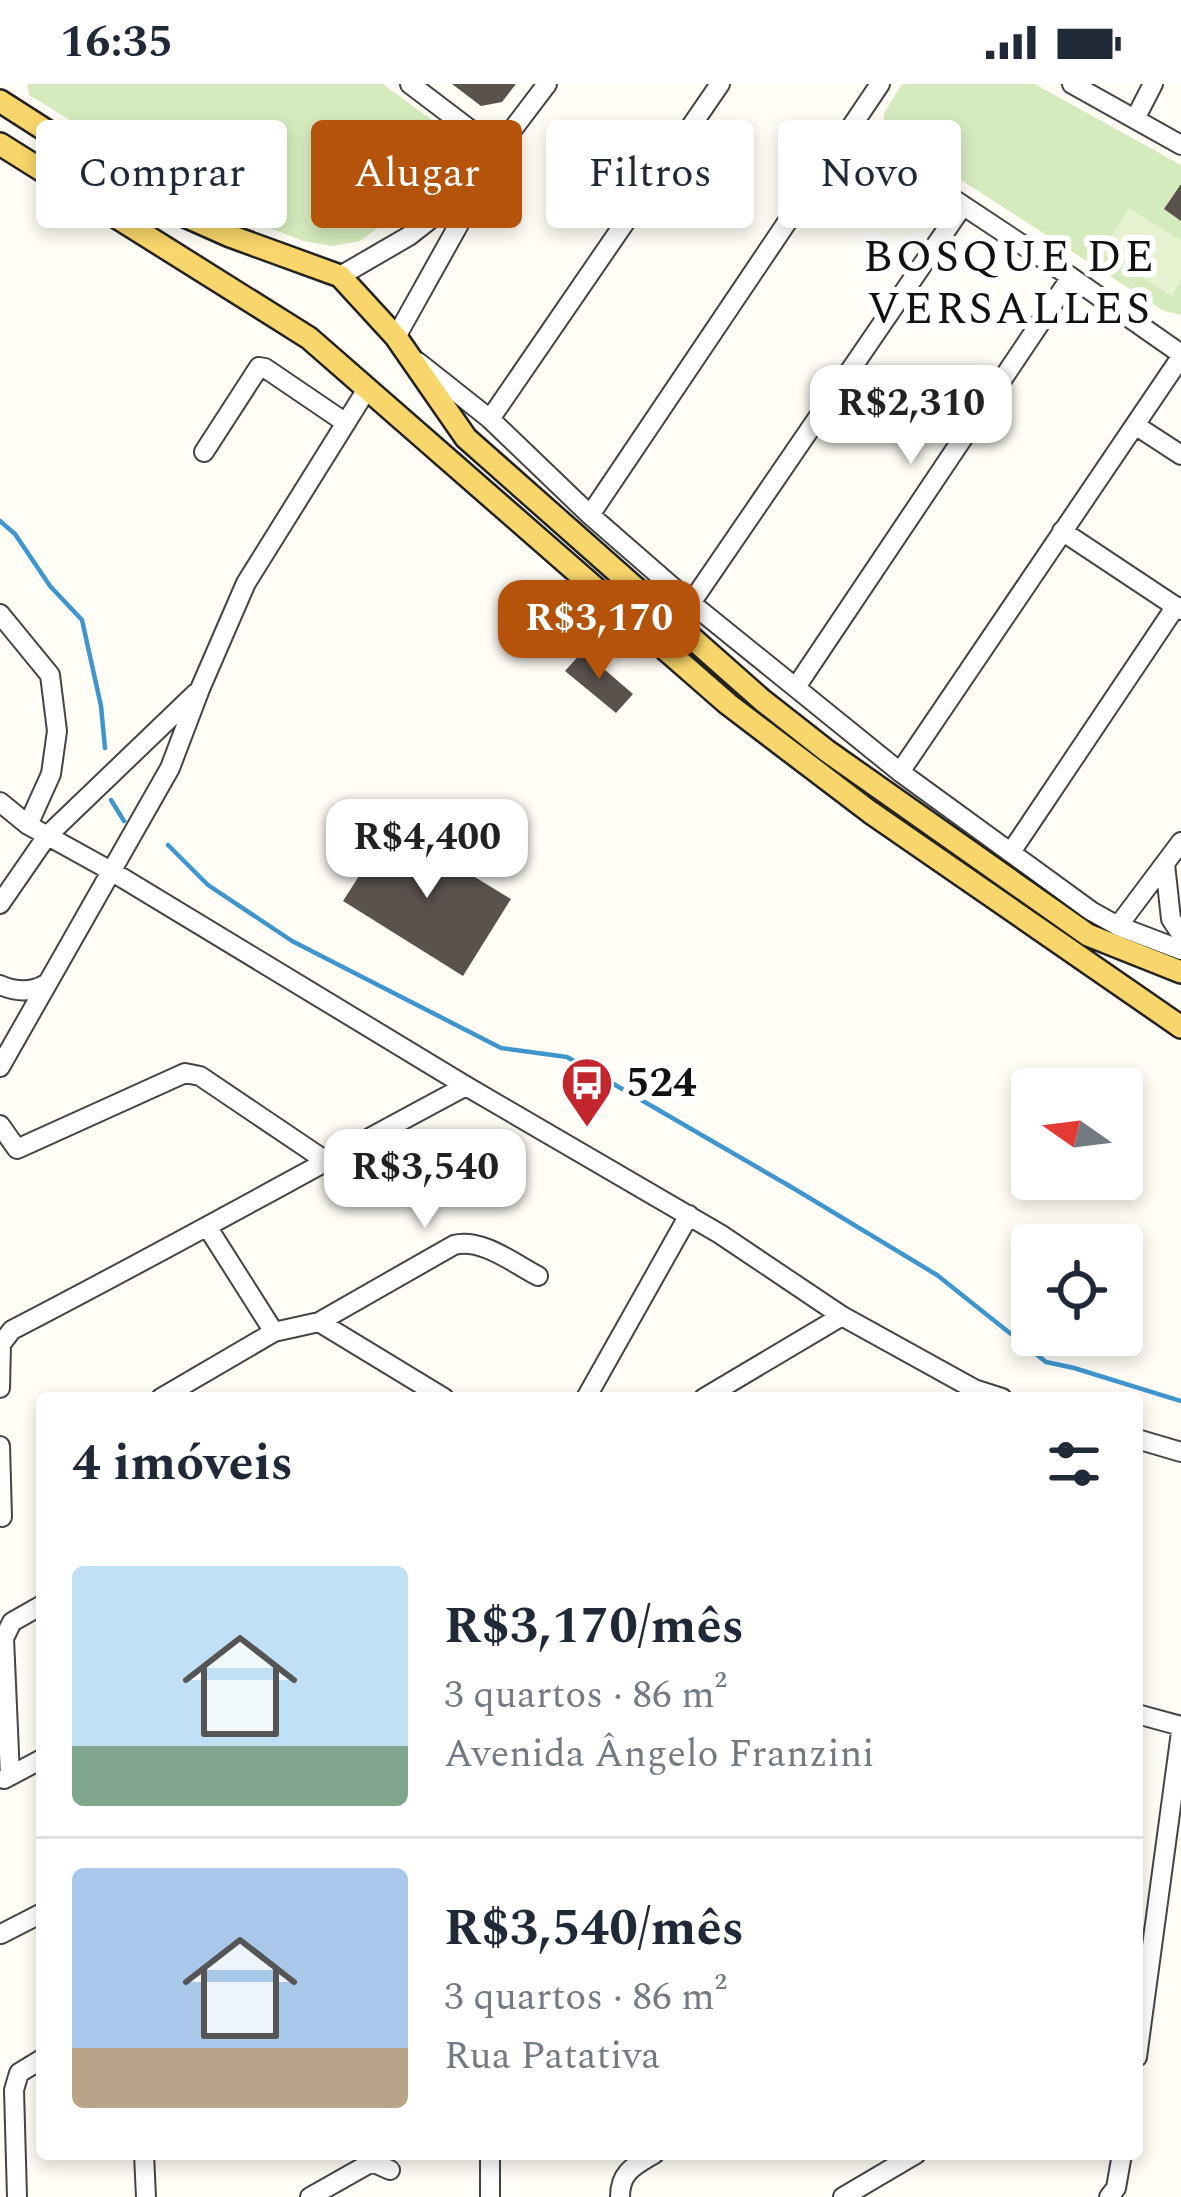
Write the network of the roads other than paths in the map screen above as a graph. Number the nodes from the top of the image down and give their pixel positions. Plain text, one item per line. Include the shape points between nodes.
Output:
1 (410, 84) edge
2 (547, 84) edge
3 (720, 84) edge
4 (880, 84) edge
5 (1072, 84) edge
6 (1153, 84) edge
7 (0, 100) edge
8 (1135, 118) junction
9 (457, 120) edge
10 (520, 120) edge
11 (856, 120) edge
12 (0, 143) edge
13 (1181, 145) edge
14 (962, 207) joint
15 (419, 228) edge
16 (460, 228) edge
17 (783, 228) edge
18 (340, 276) junction
19 (1071, 277) junction
20 (400, 344) junction
21 (1181, 356) edge
22 (367, 389) junction
23 (490, 419) junction
24 (346, 422) junction
25 (1136, 425) junction
26 (204, 452) dead end
27 (1181, 455) edge
28 (590, 514) junction
29 (1062, 531) junction
30 (691, 603) junction
31 (1178, 608) edge
32 (0, 614) edge
33 (796, 687) junction
34 (200, 689) junction
35 (141, 746) junction
36 (170, 768) junction
37 (900, 772) junction
38 (51, 774) junction
39 (84, 800) junction
40 (0, 802) edge
41 (28, 825) junction
42 (46, 836) junction
43 (1181, 842) edge
44 (1011, 852) junction
45 (1165, 864) junction
46 (111, 871) junction
47 (0, 904) edge
48 (1118, 926) junction
49 (1181, 934) edge
50 (1181, 950) edge
51 (1181, 971) edge
52 (48, 982) junction
53 (0, 985) edge
54 (1181, 1028) edge
55 (0, 1067) edge
56 (466, 1087) junction
57 (0, 1125) edge
58 (9, 1155) edge
59 (326, 1160) junction
60 (689, 1215) junction
61 (208, 1228) junction
62 (538, 1276) dead end
63 (842, 1316) junction
64 (320, 1322) junction
65 (274, 1332) junction
66 (0, 1388) edge
67 (192, 1391) edge
68 (434, 1392) edge
69 (589, 1392) edge
70 (714, 1392) edge
71 (963, 1392) edge
72 (1143, 1441) edge
73 (0, 1446) edge
74 (1181, 1452) edge
75 (2, 1517) edge
76 (36, 1608) edge
77 (1143, 1716) edge
78 (1181, 1729) edge
79 (36, 1762) edge
80 (5, 1779) edge
81 (1143, 1884) edge
82 (1159, 1891) junction
83 (36, 1916) edge
84 (1, 1934) edge
85 (1143, 2012) edge
86 (36, 2063) edge
87 (144, 2160) edge
88 (490, 2160) edge
89 (644, 2160) edge
90 (906, 2160) edge
91 (1121, 2160) edge
92 (390, 2170) dead end
93 (16, 2197) edge
94 (146, 2197) edge
95 (310, 2197) edge
96 (490, 2197) edge
97 (620, 2197) edge
98 (843, 2197) edge
99 (1109, 2197) edge

1 - 9 street
2 - 10 street
3 - 23 street
4 - 11 street
5 - 8 street
6 - 8 street
7 - 18 main road via 167,208
8 - 13 street
12 - 22 main road via 309,338
14 - 19 street
14 - 30 street
15 - 18 street
16 - 20 street
17 - 28 street
18 - 20 main road
19 - 21 street
19 - 33 street
20 - 23 street
20 - 51 main road via 466,438 762,700 1088,935
21 - 25 street
22 - 24 street
22 - 54 main road via 728,704
23 - 28 street
24 - 26 street via 259,367
24 - 34 street via 246,583
25 - 27 street
25 - 29 street
28 - 30 street
29 - 31 street
29 - 37 street
30 - 33 street
31 - 44 street
32 - 38 street via 50,675 57,730
33 - 37 street
34 - 35 street
34 - 36 street
35 - 36 street
35 - 39 street
36 - 46 street
37 - 44 street
38 - 39 street
38 - 41 street
39 - 42 street
40 - 41 street
41 - 42 street
42 - 46 street
42 - 47 street
43 - 45 street
44 - 48 street
45 - 48 street
45 - 49 street via 1171,919
46 - 52 street
46 - 56 street
48 - 50 street
52 - 53 street via 35,991
52 - 55 street
56 - 59 street
56 - 60 street
57 - 58 street
58 - 59 street via 185,1073
59 - 61 street
60 - 63 street
60 - 69 street
61 - 65 street
61 - 66 street via 12,1330 1,1344
62 - 64 street via 478,1245 454,1245
63 - 70 street
63 - 71 street
64 - 65 street
64 - 68 street
65 - 67 street
72 - 74 street
73 - 75 street
76 - 80 street via 12,1622 4,1639
77 - 78 street
78 - 82 street
79 - 80 street
81 - 82 street
82 - 85 street
83 - 84 street
86 - 93 street via 19,2073 14,2090
87 - 94 street
88 - 96 street
89 - 97 street via 620,2182
90 - 98 street
91 - 99 street
92 - 95 street via 372,2162

